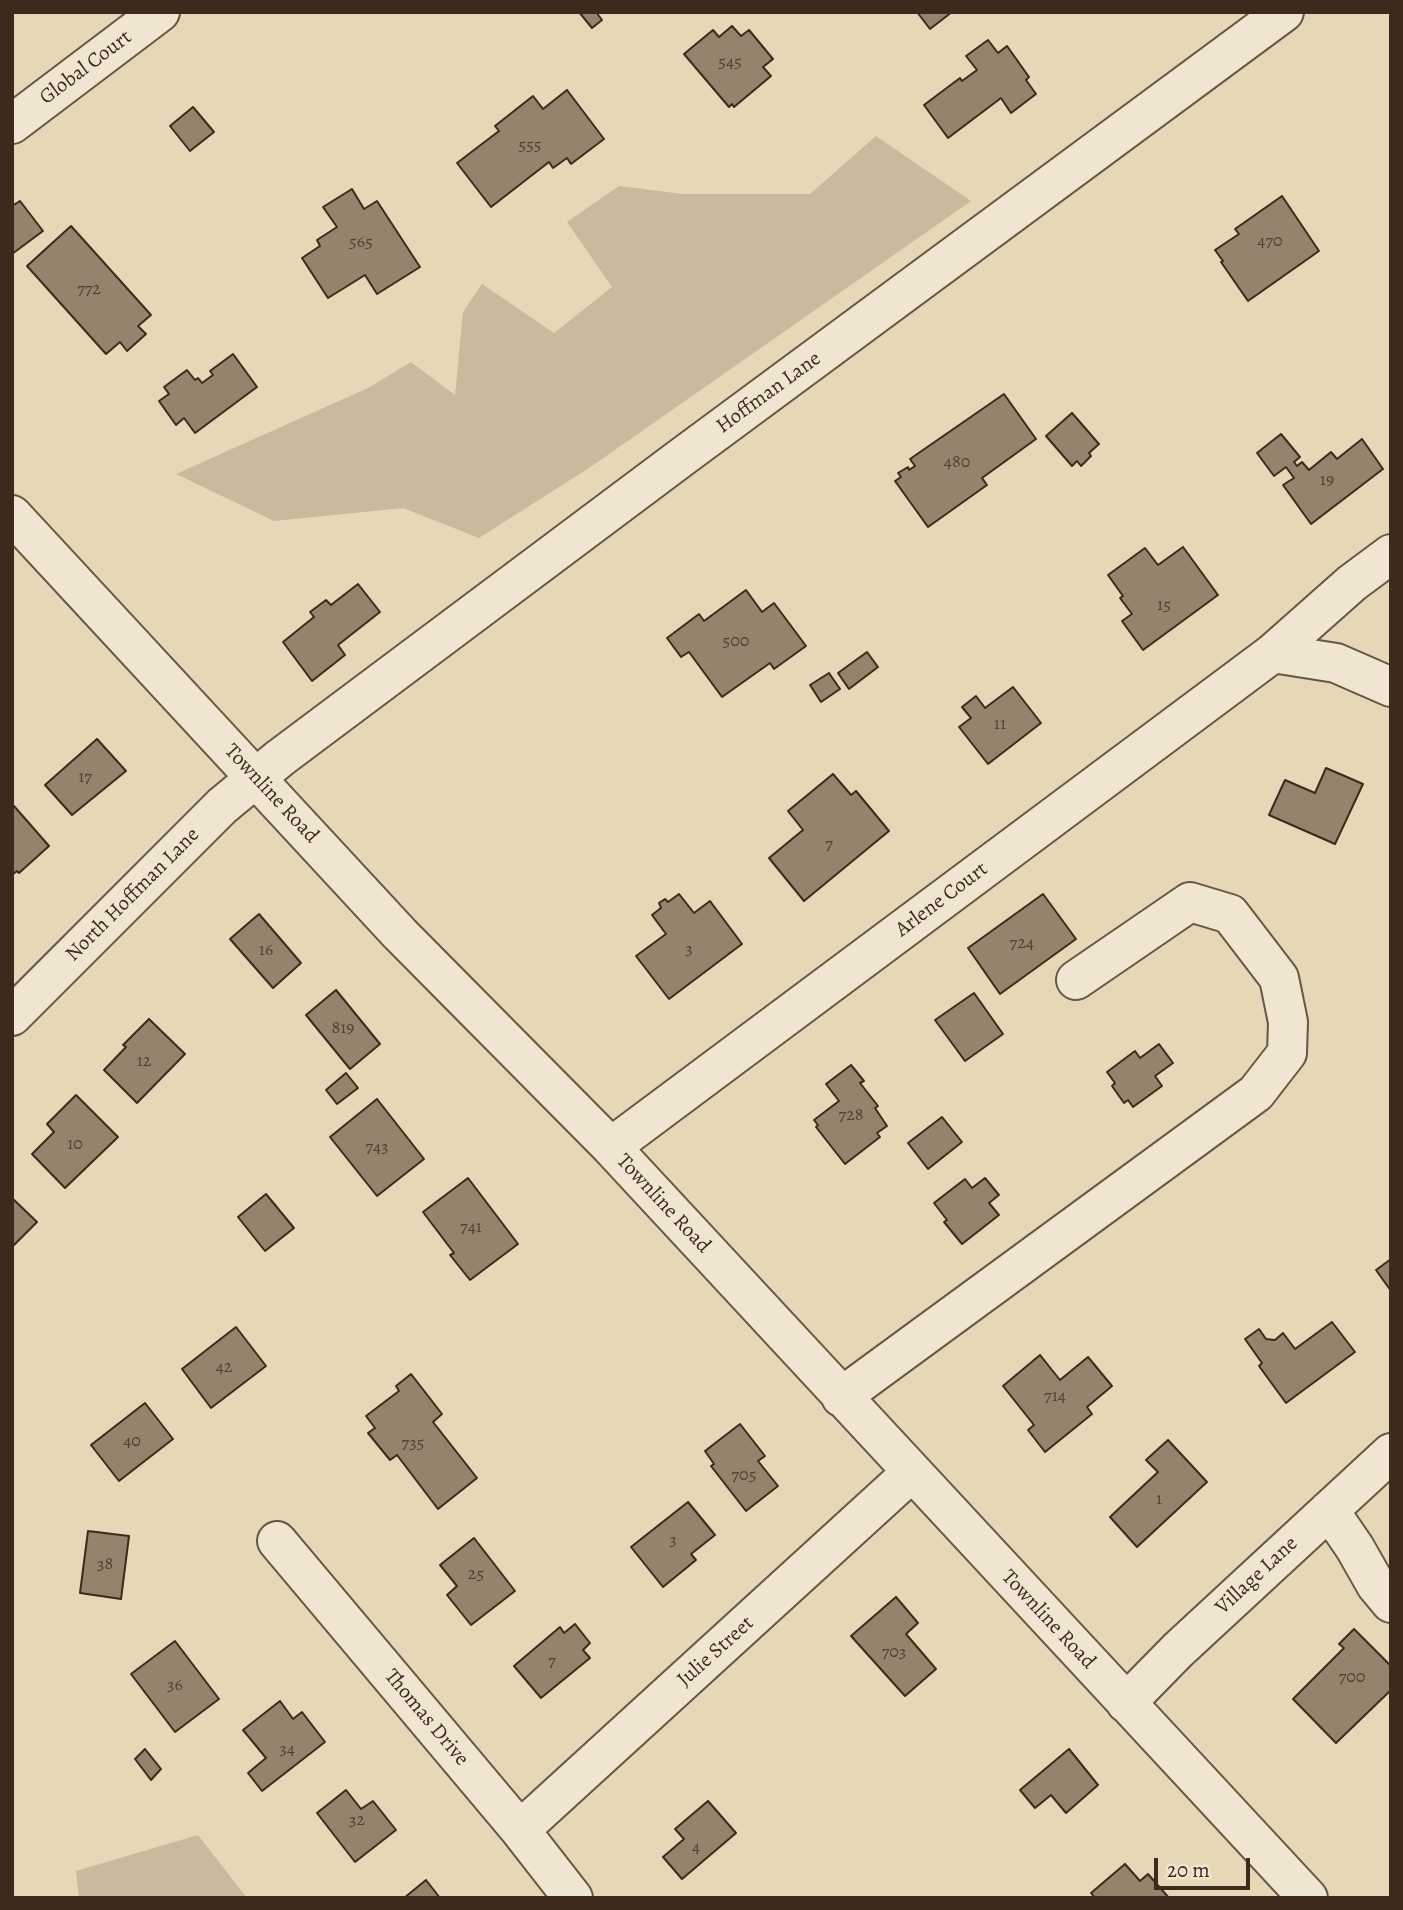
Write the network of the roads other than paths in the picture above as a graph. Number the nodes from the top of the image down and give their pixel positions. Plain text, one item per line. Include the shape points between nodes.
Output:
1 (160, 12) edge
2 (1284, 12) edge
3 (12, 124) edge
4 (12, 515) edge
5 (1391, 554) edge
6 (1273, 653) junction
7 (1391, 687) edge
8 (257, 778) junction
9 (1076, 980) dead end
10 (12, 1016) edge
11 (611, 1147) junction
12 (841, 1397) junction
13 (1391, 1452) edge
14 (912, 1473) junction
15 (1329, 1510) junction
16 (277, 1541) dead end
17 (1391, 1603) edge
18 (1126, 1703) junction
19 (520, 1830) junction
20 (573, 1898) edge
21 (1308, 1898) edge

1 - 3 street, Global Court
2 - 8 street, Hoffman Lane via 605,514
4 - 8 street, Townline Road
5 - 6 street, Arlene Court
6 - 7 street via 1336,663
6 - 11 street, Arlene Court
8 - 10 street, North Hoffman Lane via 222,806
8 - 11 street, Townline Road via 400,934
9 - 12 street via 1190,902 1230,914 1279,978 1288,1022 1287,1053 1256,1093
11 - 12 street, Townline Road
12 - 14 street, Townline Road
13 - 15 street, Village Lane
14 - 18 street, Townline Road
14 - 19 street, Julie Street
15 - 17 street
15 - 18 street, Village Lane
16 - 19 street, Thomas Drive
18 - 21 street, Townline Road
19 - 20 street, Thomas Drive

